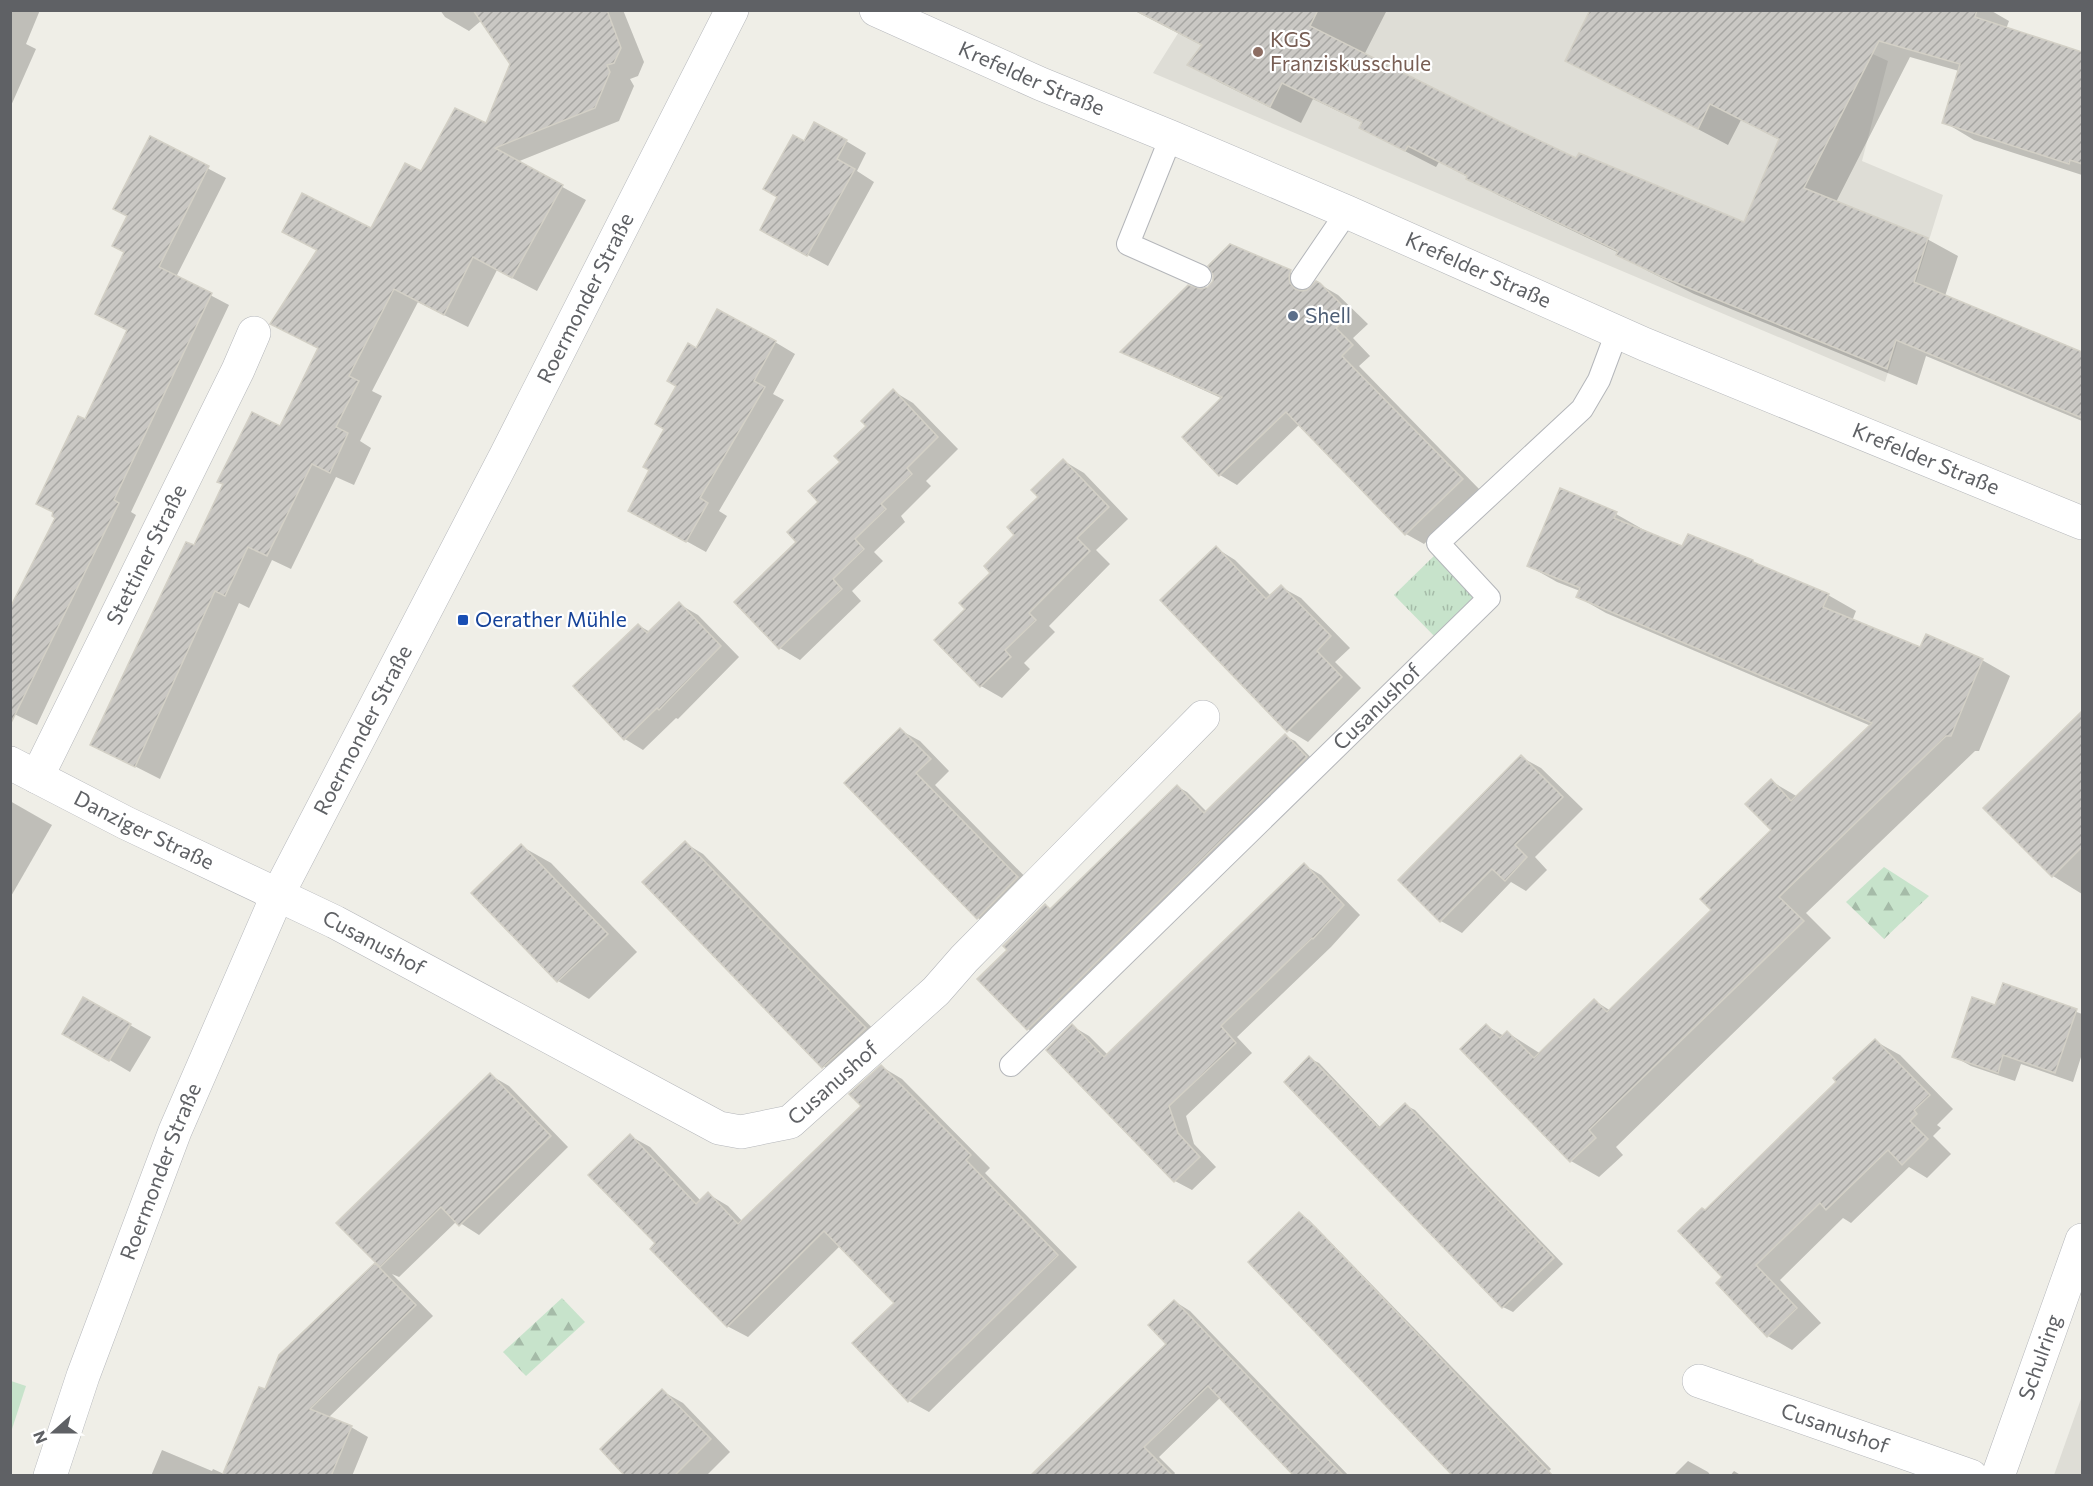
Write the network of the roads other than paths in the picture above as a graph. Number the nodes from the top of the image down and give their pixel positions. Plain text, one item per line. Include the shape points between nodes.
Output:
1 (732, 10) edge
2 (876, 10) edge
3 (1171, 137) junction
4 (1347, 212) junction
5 (1200, 276) dead end
6 (1302, 279) dead end
7 (1617, 332) junction
8 (254, 333) dead end
9 (2082, 523) edge
10 (1203, 717) dead end
11 (24, 770) edge
12 (278, 894) junction
13 (1011, 1065) dead end
14 (2082, 1240) edge
15 (1699, 1381) dead end
16 (50, 1476) edge
17 (1971, 1476) edge
18 (1998, 1476) edge

1 - 12 main road, Roermonder Straße
2 - 3 main road, Krefelder Straße
3 - 4 main road, Krefelder Straße
3 - 5 lane via 1128,244
4 - 6 lane
4 - 7 main road, Krefelder Straße
7 - 9 main road, Krefelder Straße
7 - 13 lane, Cusanushof via 1599,380 1582,409 1438,543 1489,598
8 - 11 main road, Stettiner Straße via 238,370
10 - 12 main road, Cusanushof via 936,991 790,1122 741,1132 719,1128
11 - 12 main road, Danziger Straße via 126,824
12 - 16 main road, Roermonder Straße via 175,1131 82,1376
14 - 18 main road, Schulring
15 - 17 main road, Cusanushof

